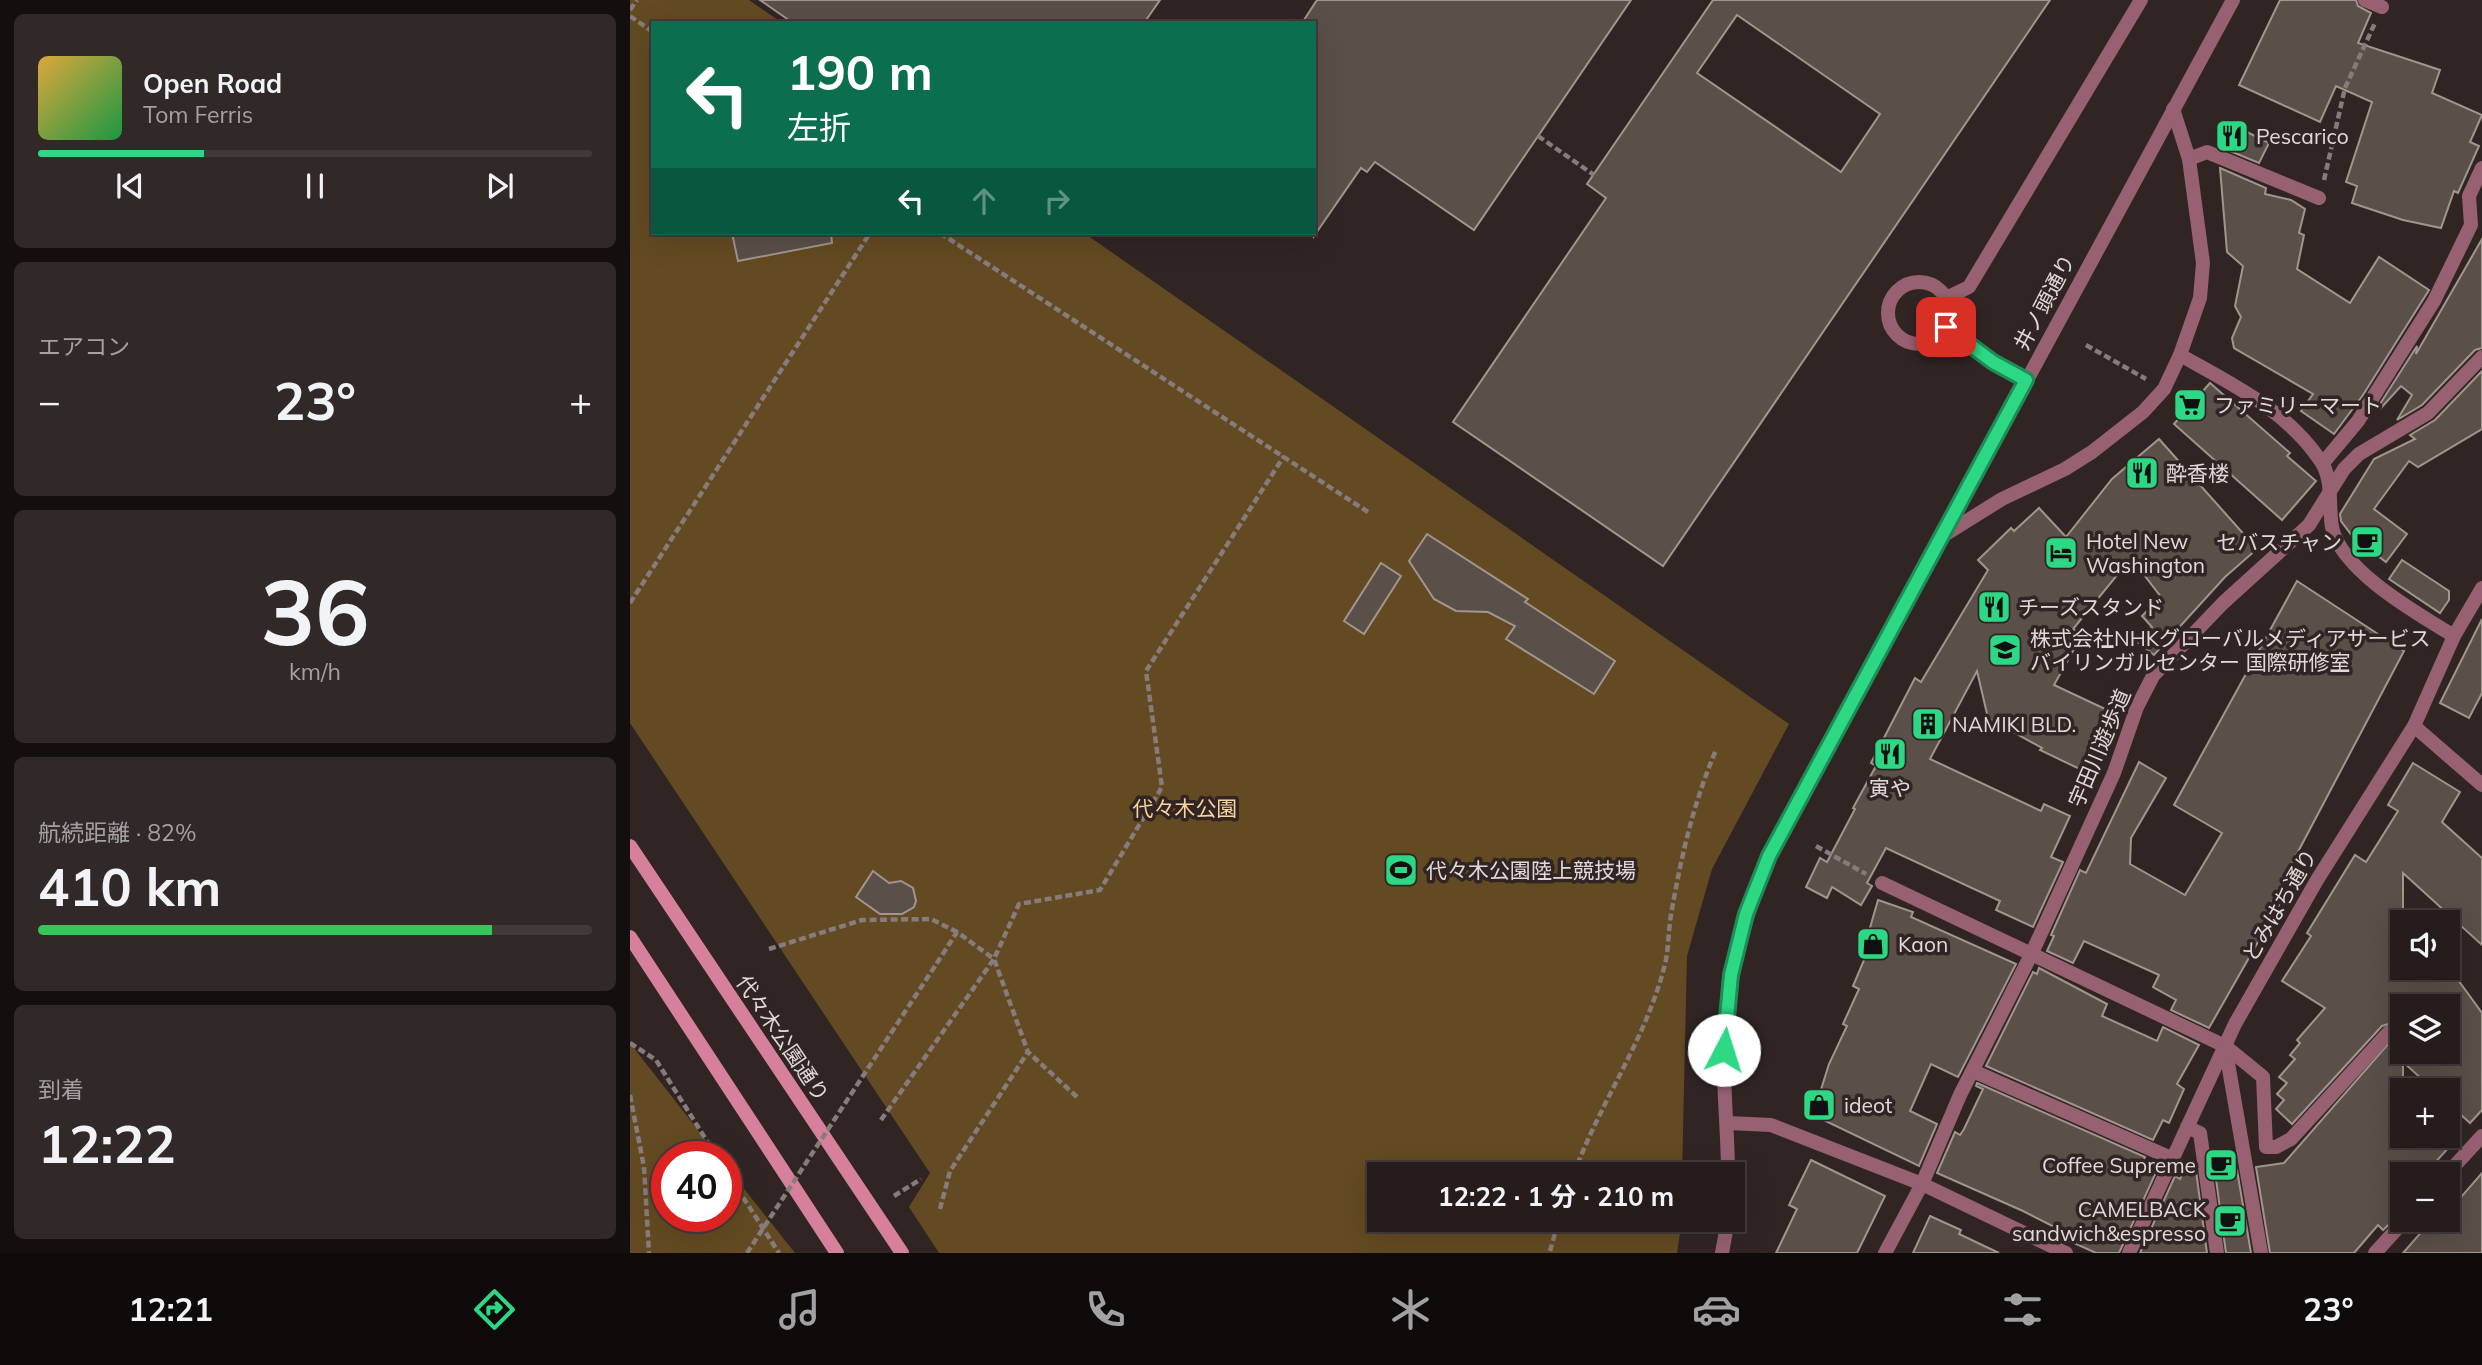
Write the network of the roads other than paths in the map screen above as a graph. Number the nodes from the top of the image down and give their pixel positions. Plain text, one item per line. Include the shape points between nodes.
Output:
1 (2141, 0) edge
2 (2233, 0) edge
3 (2365, 0) edge
4 (2382, 7) road end
5 (2173, 109) junction
6 (2189, 159) junction
7 (2482, 168) edge
8 (2319, 198) road end
9 (2477, 227) edge
10 (1946, 298) junction
11 (1946, 327) junction
12 (2180, 355) junction
13 (2482, 357) edge
14 (2026, 380) junction
15 (2323, 463) junction
16 (2330, 494) junction
17 (1941, 537) junction
18 (2482, 588) edge
19 (2454, 636) junction
20 (2414, 726) junction
21 (2482, 785) edge
22 (630, 846) edge
23 (1882, 883) road end
24 (630, 937) edge
25 (2031, 955) junction
26 (2389, 1032) dead end
27 (2225, 1046) junction
28 (1973, 1071) junction
29 (1728, 1123) junction
30 (2187, 1127) junction
31 (2482, 1136) edge
32 (2171, 1158) junction
33 (1728, 1162) edge
34 (2458, 1162) edge
35 (1922, 1184) junction
36 (1726, 1232) edge
37 (2394, 1232) edge
38 (837, 1253) edge
39 (902, 1253) edge
40 (1722, 1253) edge
41 (1885, 1253) edge
42 (2066, 1253) edge
43 (2129, 1253) edge
44 (2217, 1253) edge
45 (2261, 1253) edge
46 (2375, 1253) edge

1 - 10 street via 1969,287
2 - 5 street, 井ノ頭通り
3 - 4 street
5 - 6 street
5 - 14 street, 井ノ頭通り
6 - 8 street via 2207,152
6 - 12 street via 2203,262 2200,298
7 - 9 street via 2469,196
9 - 15 street via 2403,353 2358,421
10 - 11 street
10 - 11 street via 1931,284 1912,282 1894,293 1888,312 1894,331 1911,343 1931,341
11 - 14 street
12 - 15 street via 2266,405 2303,437
12 - 17 street via 2164,389 2092,452
13 - 16 street, 宇田川遊歩道 via 2428,413 2359,454 2344,468
14 - 17 street, 井ノ頭通り
15 - 16 street
16 - 19 street via 2332,528 2358,569
16 - 25 street, 宇田川遊歩道 via 2309,525 2223,603 2153,676
17 - 29 street, 井ノ頭通り via 1769,856 1746,914 1731,975 1726,1025
18 - 19 street, とみはち通り
19 - 20 street, とみはち通り
20 - 21 street
20 - 27 street, とみはち通り via 2317,880
22 - 39 main road, 代々木公園通り
23 - 25 street
24 - 38 main road
25 - 27 street
25 - 28 street, 宇田川遊歩道
26 - 27 street via 2291,1139 2276,1147 2266,1147 2263,1077
27 - 30 street, とみはち通り
27 - 45 street
28 - 32 street
28 - 35 street, 宇田川遊歩道
29 - 33 street, 井ノ頭通り
29 - 35 street via 1771,1125
30 - 32 street, とみはち通り
30 - 44 street via 2200,1133
31 - 34 street
32 - 43 street, とみはち通り
35 - 41 street, 宇田川遊歩道
35 - 42 street
36 - 40 street
37 - 46 street

